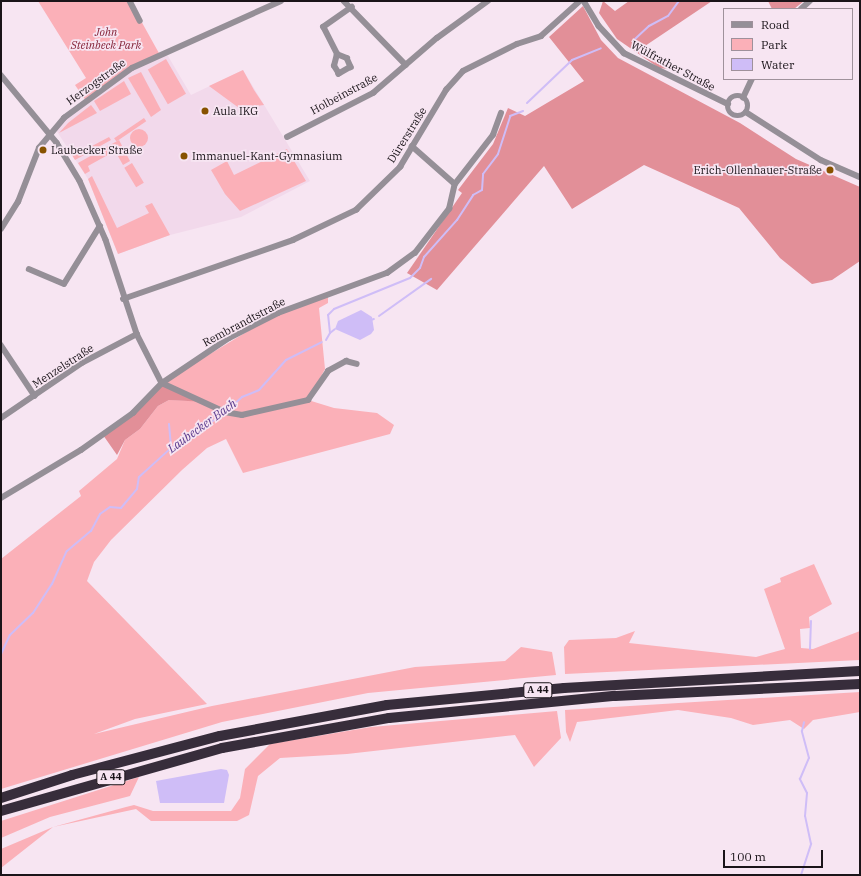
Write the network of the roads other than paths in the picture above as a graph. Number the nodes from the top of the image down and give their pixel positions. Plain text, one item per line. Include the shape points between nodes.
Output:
1 (130, 1) edge
2 (281, 1) edge
3 (344, 1) edge
4 (488, 1) edge
5 (580, 1) edge
6 (584, 1) edge
7 (810, 1) edge
8 (352, 8) junction
9 (802, 8) edge
10 (140, 21) dead end
11 (337, 54) dead end
12 (406, 65) junction
13 (1, 75) edge
14 (751, 80) edge
15 (742, 98) junction
16 (728, 104) junction
17 (746, 112) junction
18 (501, 113) dead end
19 (49, 134) junction
20 (287, 137) dead end
21 (412, 146) junction
22 (860, 177) edge
23 (455, 184) junction
24 (100, 226) junction
25 (1, 229) edge
26 (29, 269) dead end
27 (124, 299) junction
28 (137, 334) junction
29 (1, 345) edge
30 (357, 364) dead end
31 (162, 383) junction
32 (35, 396) junction
33 (1, 418) edge
34 (1, 498) edge
35 (860, 671) edge
36 (860, 684) edge
37 (1, 798) edge
38 (1, 811) edge

1 - 10 street
2 - 19 street, Herzogstraße via 132,68
3 - 8 street
4 - 12 street, Holbeinstraße
5 - 21 street, Dürerstraße via 541,36 517,44 463,71 446,90
6 - 16 street, Wülfrather Straße via 599,26 624,53
7 - 9 street
8 - 11 street via 323,26
8 - 12 street
12 - 20 street, Holbeinstraße via 372,93
13 - 19 street
14 - 15 street
15 - 16 street via 734,97
15 - 17 street via 747,104
16 - 17 street via 734,116
17 - 22 street via 821,160
18 - 23 street via 494,136
19 - 24 street via 71,164
19 - 25 street, Herzogstraße via 18,202
21 - 23 street
21 - 27 street, Dürerstraße via 400,167 378,192 330,224
23 - 31 street, Rembrandtstraße via 448,209 434,230 415,253 387,273 278,313 230,338
24 - 26 street via 64,284
24 - 27 street
27 - 28 street
28 - 31 street
28 - 32 street, Menzelstraße via 82,363
29 - 32 street
30 - 31 street via 346,361 328,371 308,400 242,415 225,412
31 - 34 street, Rembrandtstraße via 133,413 81,450
32 - 33 street, Menzelstraße
35 - 37 highway, A 44 via 564,688 387,705 204,740
36 - 38 highway, A 44 via 615,696 381,719 222,748

